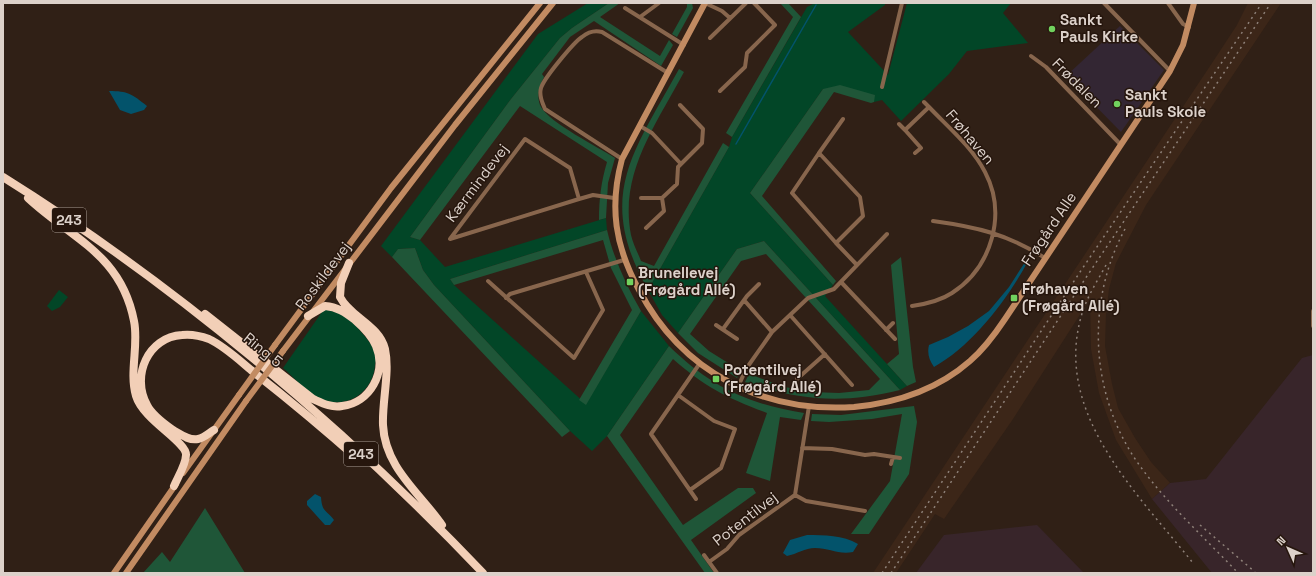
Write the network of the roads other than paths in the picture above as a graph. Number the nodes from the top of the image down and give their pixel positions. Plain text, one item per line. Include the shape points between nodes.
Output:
1 (540, 3) edge
2 (553, 3) edge
3 (659, 3) edge
4 (705, 3) edge
5 (746, 3) edge
6 (754, 3) edge
7 (902, 3) edge
8 (1104, 3) edge
9 (1168, 3) edge
10 (1194, 3) edge
11 (624, 8) dead end
12 (640, 17) junction
13 (730, 18) junction
14 (1188, 27) junction
15 (710, 38) dead end
16 (684, 45) junction
17 (1031, 56) dead end
18 (1170, 71) junction
19 (668, 73) junction
20 (882, 87) dead end
21 (720, 91) dead end
22 (924, 102) dead end
23 (680, 105) dead end
24 (929, 107) junction
25 (843, 119) dead end
26 (899, 124) dead end
27 (640, 126) junction
28 (905, 130) junction
29 (1121, 145) junction
30 (820, 153) junction
31 (916, 153) dead end
32 (622, 159) junction
33 (681, 164) junction
34 (6, 179) edge
35 (614, 198) junction
36 (641, 198) dead end
37 (662, 198) junction
38 (579, 199) junction
39 (933, 221) dead end
40 (646, 228) dead end
41 (994, 232) junction
42 (887, 234) dead end
43 (836, 243) junction
44 (1045, 258) junction
45 (624, 260) junction
46 (128, 262) junction
47 (349, 263) junction
48 (857, 265) junction
49 (586, 272) junction
50 (488, 281) dead end
51 (841, 282) junction
52 (759, 284) dead end
53 (506, 298) junction
54 (744, 300) junction
55 (912, 306) dead end
56 (1313, 311) edge
57 (790, 315) junction
58 (308, 316) junction
59 (893, 323) dead end
60 (716, 325) dead end
61 (1313, 326) edge
62 (723, 329) junction
63 (886, 330) junction
64 (772, 332) junction
65 (737, 339) dead end
66 (895, 339) dead end
67 (825, 354) junction
68 (700, 364) junction
69 (797, 379) dead end
70 (852, 385) dead end
71 (738, 387) junction
72 (678, 395) junction
73 (809, 406) junction
74 (214, 430) junction
75 (802, 448) junction
76 (893, 457) junction
77 (900, 458) dead end
78 (891, 464) dead end
79 (174, 486) junction
80 (690, 490) junction
81 (794, 495) junction
82 (696, 499) dead end
83 (858, 510) junction
84 (865, 511) dead end
85 (856, 516) dead end
86 (437, 526) junction
87 (454, 543) junction
88 (704, 555) dead end
89 (709, 562) junction
90 (114, 573) edge
91 (126, 573) edge
92 (482, 573) edge
93 (717, 573) edge

1 - 74 main road, Roskildevej, bridge via 390,188
2 - 47 main road, Roskildevej via 454,124
3 - 12 street
4 - 13 street
4 - 16 main road, Frøgård Alle
5 - 13 street
6 - 21 street via 775,26 747,53 745,66
7 - 20 street
8 - 18 street
9 - 14 street
10 - 14 main road, Frøgård Alle
11 - 12 street
12 - 16 street
13 - 15 street
14 - 18 main road, Frøgård Alle
16 - 19 main road, Frøgård Alle
17 - 29 street, Frødalen via 1046,66
18 - 29 main road, Frøgård Alle
19 - 27 main road, Frøgård Alle
19 - 32 street via 597,30 577,41 543,82 540,95 545,109
22 - 24 street, Frøhaven
23 - 33 street via 703,129 702,143
24 - 28 street, Frøhaven
24 - 41 street, Frøhaven via 973,154 985,171 994,194
25 - 30 street
26 - 28 street
27 - 32 main road, Frøgård Alle
27 - 33 street via 652,133
28 - 31 street via 921,148
29 - 44 main road, Frøgård Alle
30 - 43 street via 792,193
30 - 43 street via 860,197 862,216
32 - 35 main road, Frøgård Alle
33 - 37 street via 678,167 677,184
34 - 46 highway, Ring 5 / 243
34 - 79 highway via 83,240 105,260 120,280 128,297 134,322 136,396 142,410 151,420 186,450
35 - 38 street, Kærmindevej via 593,195
35 - 45 main road, Frøgård Alle via 616,225
36 - 37 street
37 - 40 street via 664,211
38 - 38 street, Kærmindevej via 507,221 450,239 525,139 570,168
39 - 41 street
41 - 44 street
41 - 55 street, Frøhaven via 983,260 964,283 936,301
42 - 48 street
43 - 48 street
44 - 73 main road, Frøgård Alle via 985,346 969,362 943,380 897,400 868,406
45 - 49 street
45 - 68 main road, Frøgård Alle via 654,317 675,343
46 - 58 highway via 149,273 222,327 312,399 328,405 355,403 375,384 379,371 378,352 373,340 357,322 337,308 325,306
46 - 86 highway, Ring 5 / 243 via 283,384
47 - 58 main road, Roskildevej
47 - 87 highway via 338,294 379,337 384,349 386,365 383,427 387,446 406,483 439,520
48 - 51 street
49 - 53 street via 510,294
49 - 53 street via 603,310 574,358
50 - 53 street
51 - 57 street via 830,292 808,298
51 - 63 street
52 - 54 street
54 - 62 street
54 - 64 street
56 - 61 street
57 - 64 street
57 - 67 street
58 - 91 main road, Roskildevej, bridge
59 - 63 street
60 - 62 street
62 - 65 street
63 - 66 street
64 - 71 street via 746,369
67 - 69 street
67 - 70 street
68 - 71 main road, Frøgård Alle
68 - 72 street
71 - 73 main road, Frøgård Alle via 759,397
72 - 80 street via 651,434
72 - 80 street via 714,421 735,429 721,468
73 - 75 street, Potentilvej
74 - 79 main road, Roskildevej
74 - 86 highway via 199,439 184,437 155,416 147,406 142,394 140,375 145,360 161,342 182,334 195,335 210,340 226,350 332,436 411,507
75 - 76 street
75 - 81 street, Potentilvej
76 - 77 street
76 - 78 street
79 - 90 main road, Roskildevej
80 - 82 street
81 - 83 street, Potentilvej via 806,501
81 - 89 street, Potentilvej via 739,535 727,549
83 - 84 street, Potentilvej
83 - 85 street
86 - 87 highway, Ring 5 / 243
87 - 92 highway, Ring 5 / 243
88 - 89 street, Potentilvej
89 - 93 street, Potentilvej

